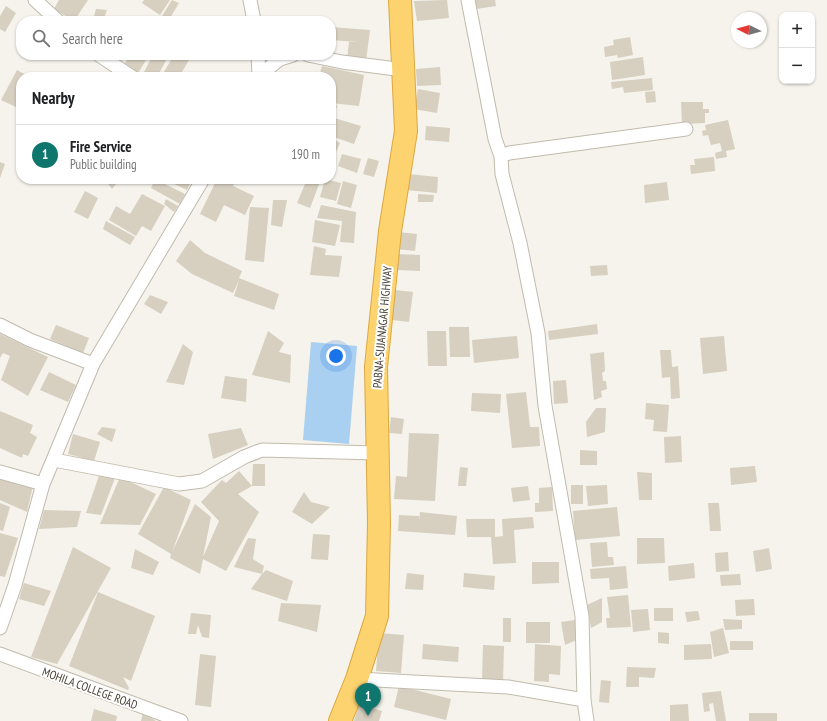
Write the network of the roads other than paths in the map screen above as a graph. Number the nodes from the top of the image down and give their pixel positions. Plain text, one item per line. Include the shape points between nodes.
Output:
1 (36, 0) edge
2 (250, 0) edge
3 (400, 0) edge
4 (468, 0) edge
5 (53, 16) edge
6 (253, 16) edge
7 (106, 60) edge
8 (258, 60) edge
9 (279, 60) edge
10 (332, 60) edge
11 (404, 70) junction
12 (124, 72) edge
13 (260, 72) edge
14 (265, 72) edge
15 (686, 129) dead end
16 (501, 156) junction
17 (200, 184) edge
18 (0, 325) edge
19 (93, 364) junction
20 (377, 453) junction
21 (54, 460) junction
22 (0, 472) edge
23 (43, 484) junction
24 (0, 628) edge
25 (0, 654) edge
26 (357, 679) junction
27 (584, 700) junction
28 (181, 721) edge
29 (340, 721) edge
30 (587, 721) edge

1 - 5 street
2 - 6 street
3 - 11 highway, PABNA-SUJANAGAR HIGHWAY
4 - 16 street via 495,138
7 - 12 street
8 - 13 street
9 - 14 street
10 - 11 street
11 - 20 highway, PABNA-SUJANAGAR HIGHWAY via 406,131 390,232 376,367
15 - 16 street via 567,144
16 - 27 street via 502,174 520,243 538,333 545,406 582,616
17 - 19 street
18 - 19 street via 30,340
19 - 21 street
20 - 21 street via 262,450 244,456 202,481 179,484
20 - 26 highway, PABNA-SUJANAGAR HIGHWAY via 377,616
21 - 23 street
22 - 23 street
23 - 24 street via 15,585
25 - 28 street, MOHILA COLLEGE ROAD
26 - 27 street via 508,687
26 - 29 highway, PABNA-SUJANAGAR HIGHWAY
27 - 30 street

